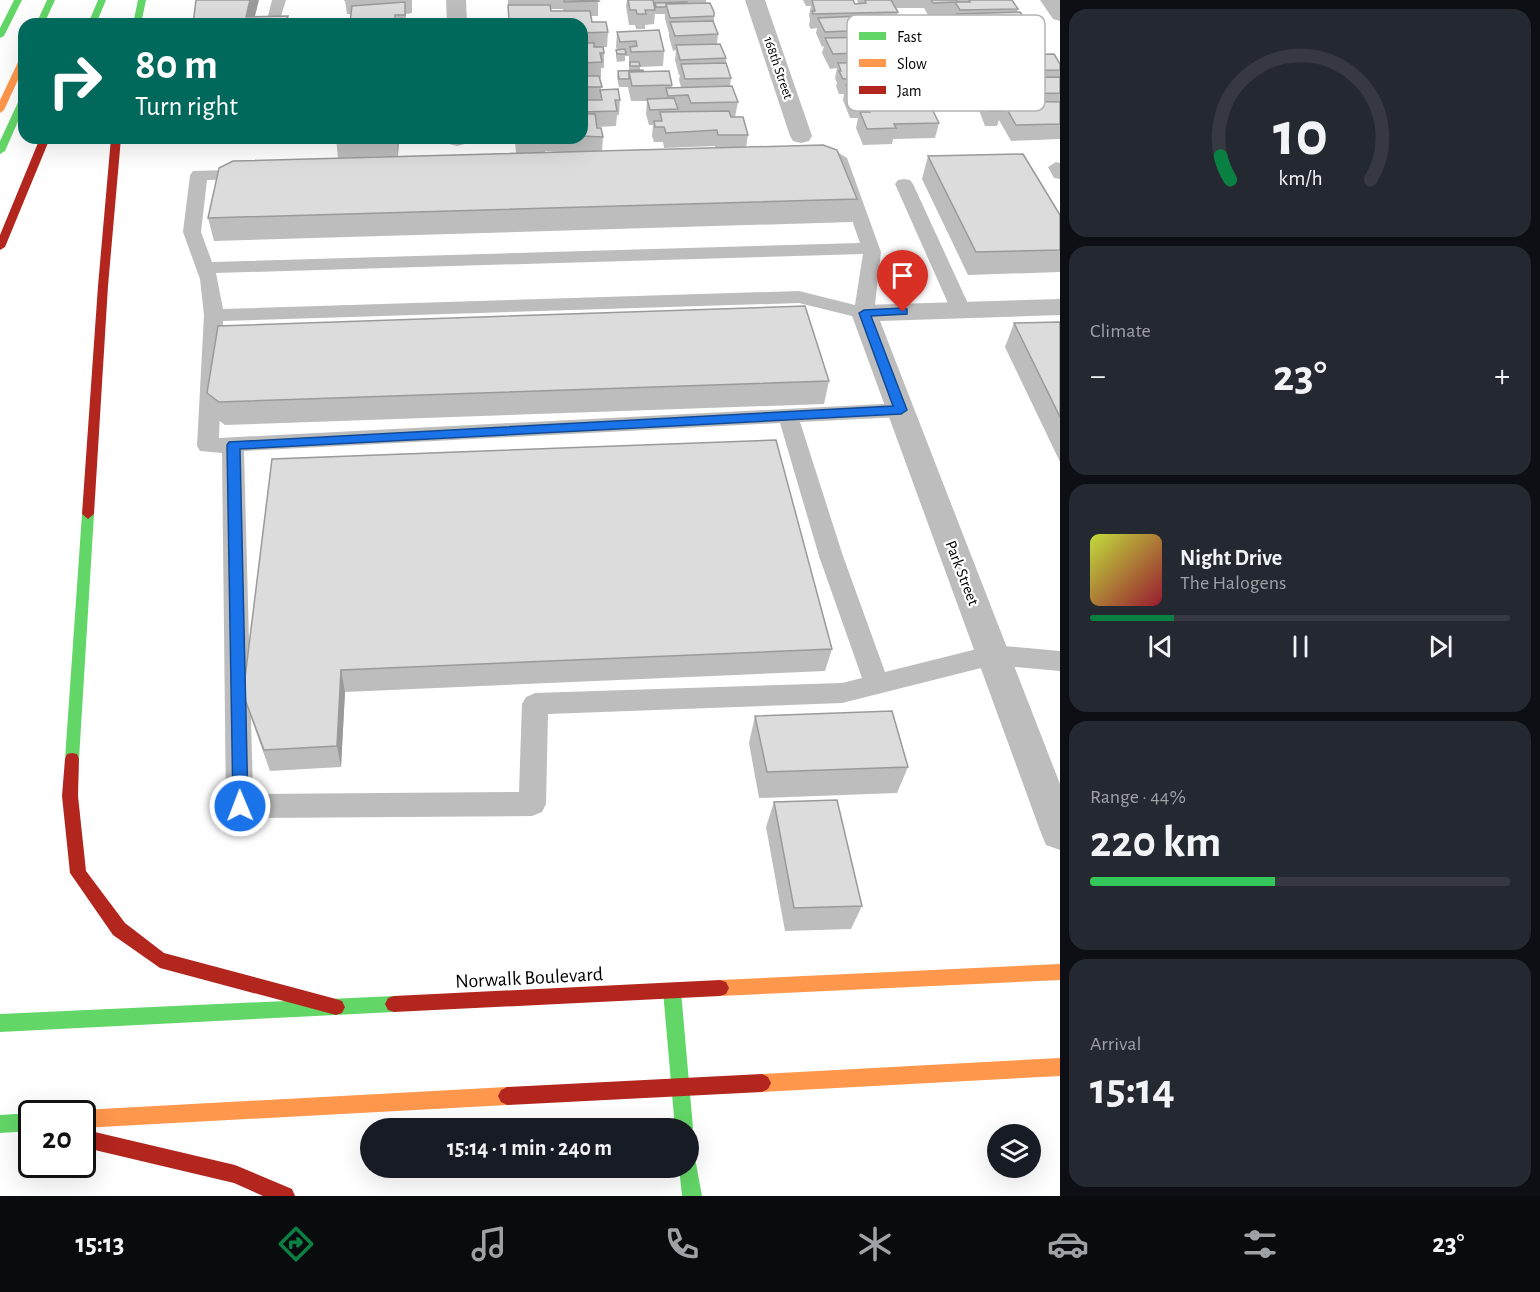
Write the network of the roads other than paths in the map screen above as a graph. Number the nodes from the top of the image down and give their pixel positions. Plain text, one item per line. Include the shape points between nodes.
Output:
1 (18, 0) edge
2 (51, 0) edge
3 (102, 0) edge
4 (142, 0) edge
5 (279, 0) edge
6 (456, 0) edge
7 (755, 0) edge
8 (1050, 0) edge
9 (1060, 15) edge
10 (275, 16) edge
11 (43, 18) edge
12 (94, 18) edge
13 (138, 18) edge
14 (457, 18) edge
15 (0, 36) edge
16 (18, 71) edge
17 (0, 110) edge
18 (18, 111) edge
19 (801, 136) dead end
20 (43, 144) edge
21 (115, 144) edge
22 (0, 151) edge
23 (904, 184) dead end
24 (0, 247) edge
25 (871, 248) junction
26 (205, 268) junction
27 (1060, 307) edge
28 (961, 310) junction
29 (864, 313) junction
30 (214, 315) junction
31 (901, 410) junction
32 (789, 416) junction
33 (233, 445) junction
34 (993, 655) junction
35 (1060, 661) edge
36 (877, 684) junction
37 (1060, 833) edge
38 (1060, 972) edge
39 (672, 991) junction
40 (336, 1007) junction
41 (0, 1023) edge
42 (1060, 1066) edge
43 (680, 1087) junction
44 (96, 1118) edge
45 (683, 1118) edge
46 (18, 1123) edge
47 (0, 1124) edge
48 (96, 1141) edge
49 (690, 1178) edge
50 (285, 1196) edge
51 (692, 1196) edge

1 - 15 main road
2 - 11 main road
3 - 12 main road
4 - 13 main road
5 - 10 lane
6 - 14 street
7 - 19 street, 168th Street
8 - 9 street
16 - 17 main road
18 - 22 main road
20 - 24 main road
21 - 40 main road via 70,796 78,873 120,929 160,960
23 - 28 lane
25 - 26 lane
25 - 26 lane via 839,158 210,175 199,176 192,232
25 - 29 lane
26 - 30 lane
27 - 28 street
28 - 29 street
29 - 30 lane via 799,297
29 - 31 street, Park Street
30 - 33 lane via 208,446
31 - 32 lane
31 - 34 street, Park Street
32 - 33 lane
32 - 36 lane via 831,556
33 - 36 lane via 240,806 532,804 535,704 842,693
34 - 35 lane
34 - 36 lane
34 - 37 street, Park Street
38 - 39 main road, Norwalk Boulevard
39 - 40 main road, Norwalk Boulevard
39 - 43 main road
40 - 41 main road, Norwalk Boulevard
42 - 43 main road
43 - 44 main road
43 - 45 main road
46 - 47 main road
48 - 50 main road via 236,1174
49 - 51 main road

